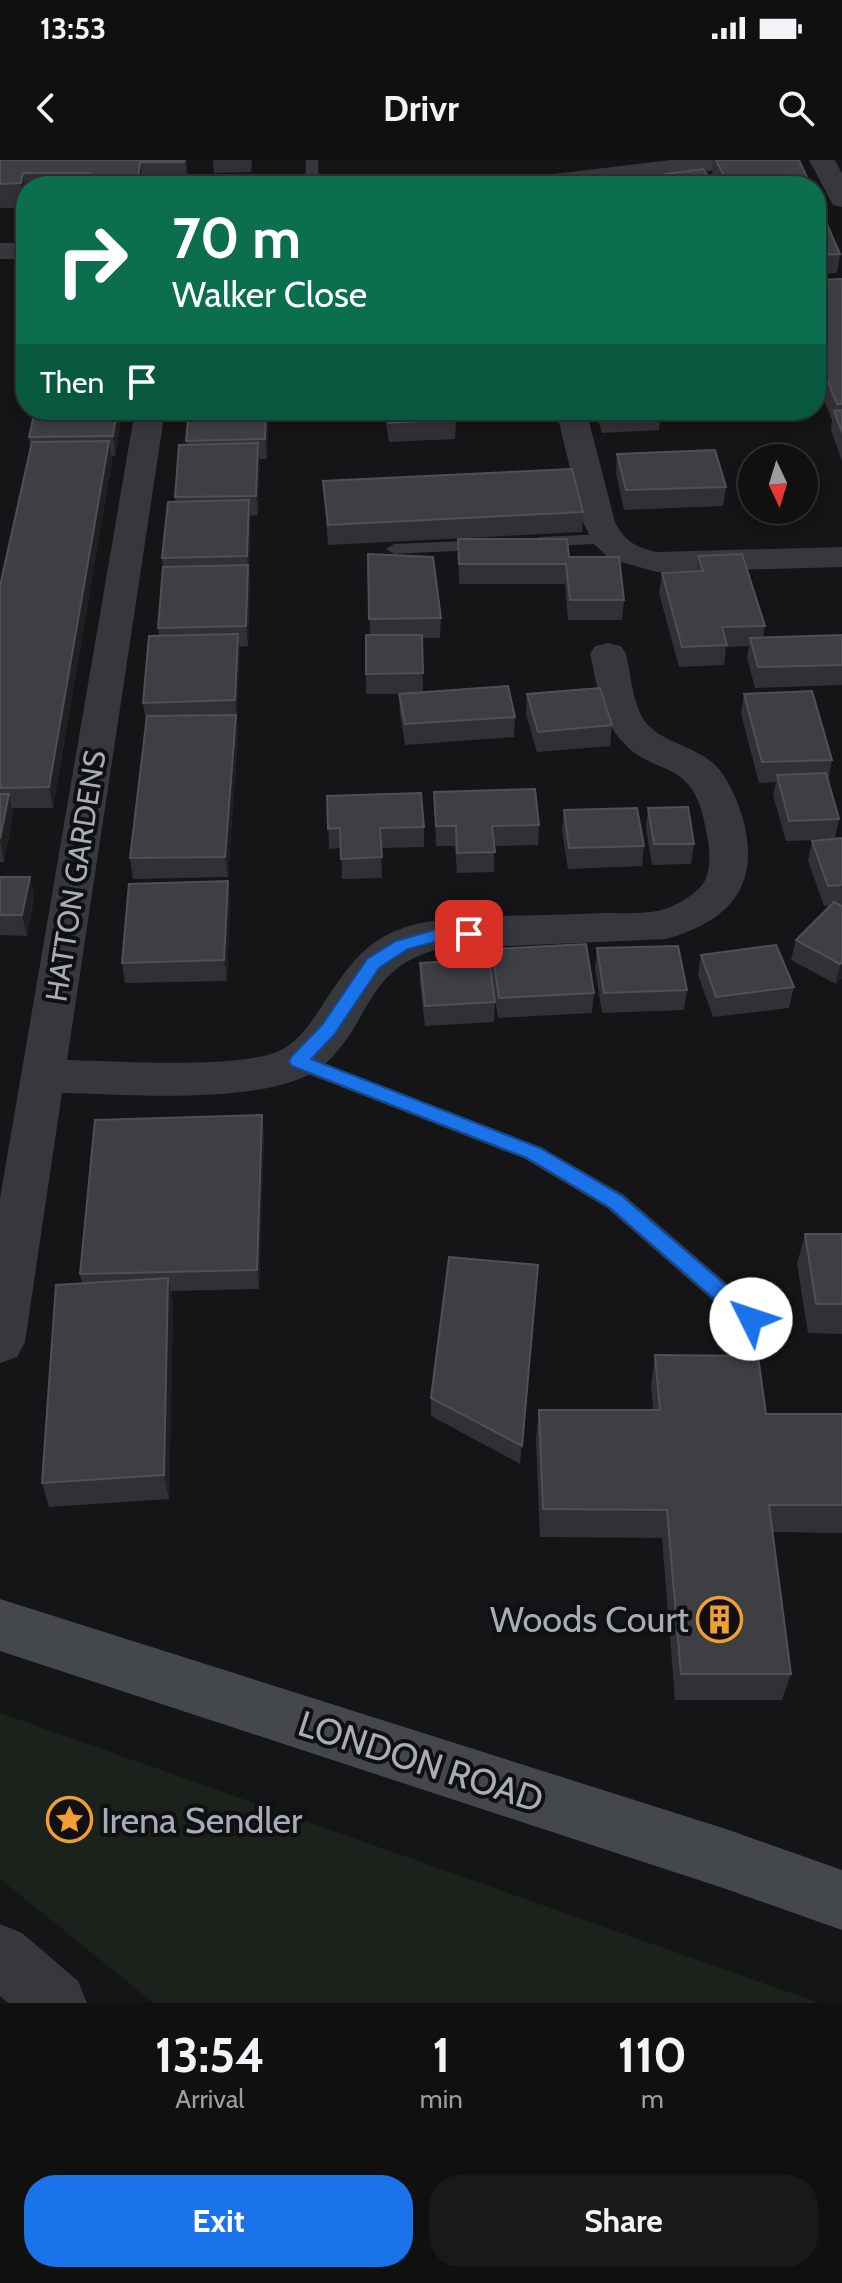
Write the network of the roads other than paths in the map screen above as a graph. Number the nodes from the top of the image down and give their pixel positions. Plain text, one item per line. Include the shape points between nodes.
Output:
1 (734, 160) edge
2 (602, 176) edge
3 (148, 420) edge
4 (573, 420) edge
5 (605, 539) junction
6 (394, 549) dead end
7 (842, 557) edge
8 (608, 654) dead end
9 (298, 1061) junction
10 (44, 1076) junction
11 (751, 1319) dead end
12 (0, 1342) edge
13 (0, 1625) edge
14 (842, 1900) edge
15 (0, 1955) edge
16 (56, 2003) edge

1 - 2 street
3 - 10 street, HATTON GARDENS
4 - 5 street
5 - 6 lane
5 - 7 street via 629,556 657,562
8 - 9 street via 622,709 635,734 702,773 720,799 729,854 724,886 700,909 666,925 438,935 402,945 373,963 328,1030
9 - 10 street via 254,1075
9 - 11 lane via 533,1153 615,1201
10 - 12 street, HATTON GARDENS
13 - 14 main road, LONDON ROAD
15 - 16 street

